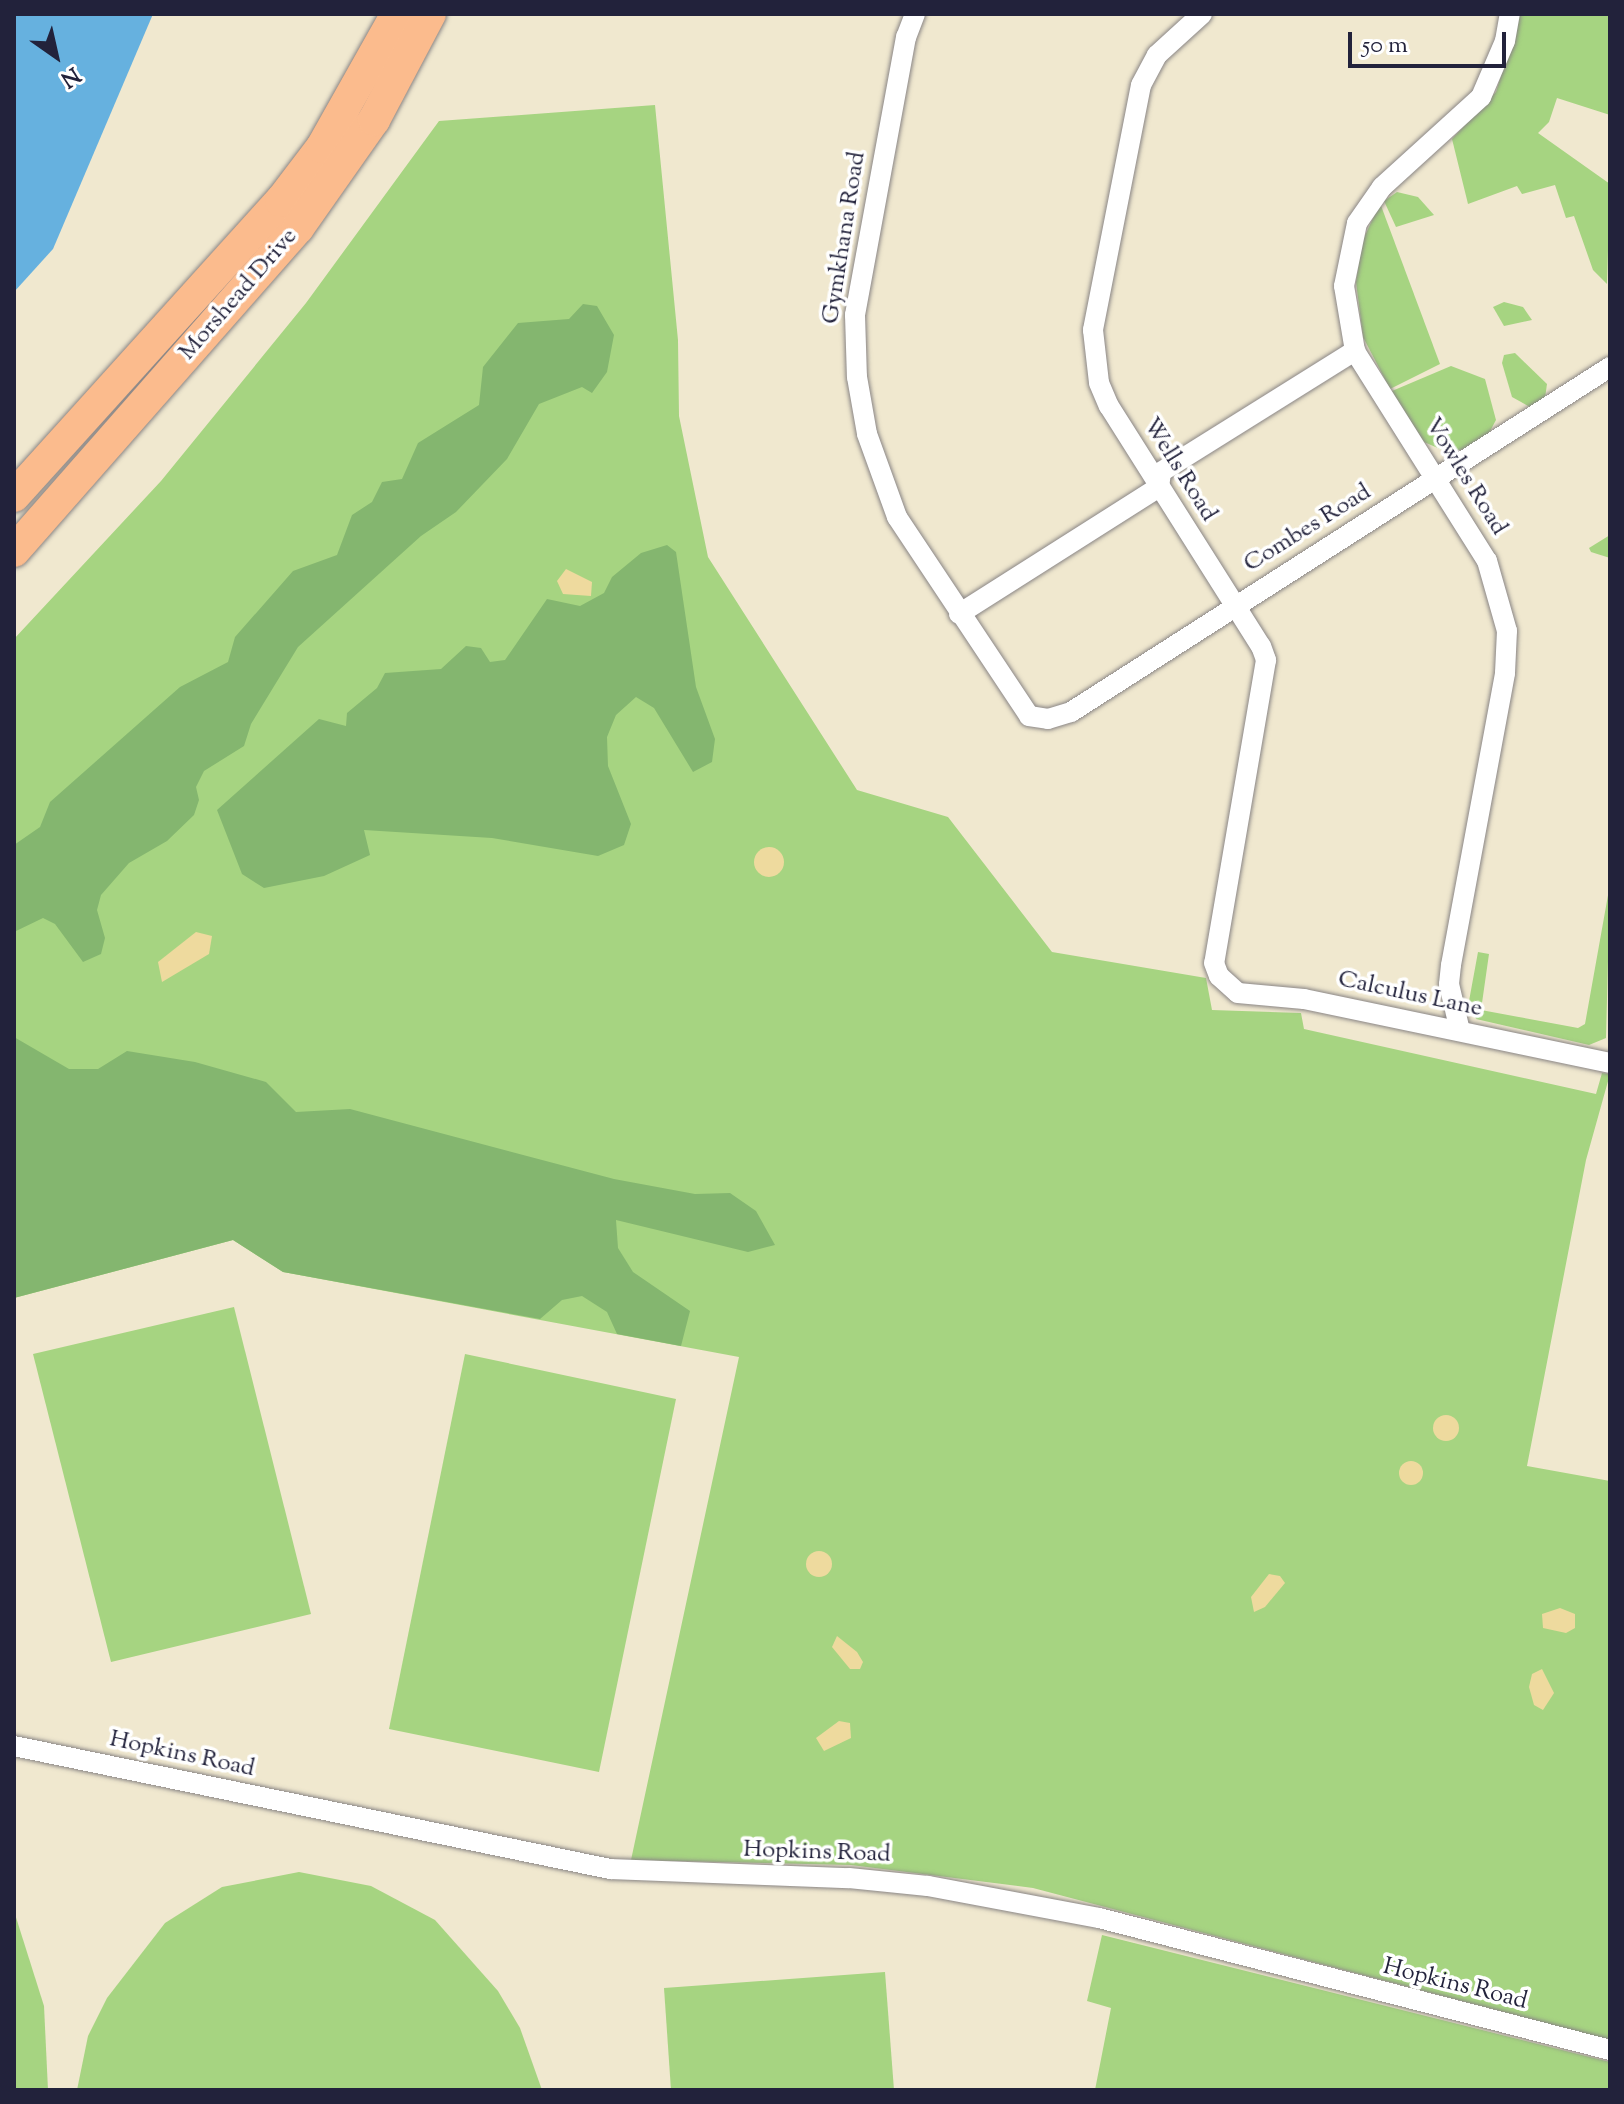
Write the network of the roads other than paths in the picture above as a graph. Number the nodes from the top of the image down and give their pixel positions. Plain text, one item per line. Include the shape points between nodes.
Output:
1 (397, 14) edge
2 (430, 14) edge
3 (915, 14) edge
4 (1202, 14) edge
5 (1510, 14) edge
6 (1355, 351) junction
7 (1610, 367) edge
8 (1436, 479) junction
9 (1159, 487) junction
10 (14, 496) edge
11 (14, 551) edge
12 (1235, 605) junction
13 (959, 614) junction
14 (1029, 716) joint
15 (1214, 963) joint
16 (1460, 1031) junction
17 (1610, 1063) edge
18 (14, 1746) edge
19 (1610, 2050) edge

1 - 10 main road, Morshead Drive via 322,147 281,201
2 - 11 main road, Morshead Drive via 374,120 298,228
3 - 13 street, Gymkhana Road via 906,37 855,315 857,377 867,434 897,517
4 - 9 street, Wells Road via 1157,55 1141,85 1093,330 1099,383
5 - 6 street, Vowles Road via 1505,41 1481,97 1382,187 1357,223 1344,286
6 - 8 street, Vowles Road
6 - 9 street via 1161,472
7 - 8 street, Combes Road
8 - 12 street, Combes Road
8 - 16 street, Vowles Road via 1487,561 1507,631 1505,673 1449,984
9 - 12 street, Wells Road
9 - 13 street
12 - 14 street, Combes Road via 1071,712 1048,719
12 - 15 street, Wells Road via 1261,646 1265,674
13 - 14 street, Gymkhana Road
15 - 16 street, Calculus Lane via 1219,976 1238,993 1304,999
16 - 17 street, Calculus Lane
18 - 19 street, Hopkins Road via 610,1869 849,1878 928,1886 1099,1918

